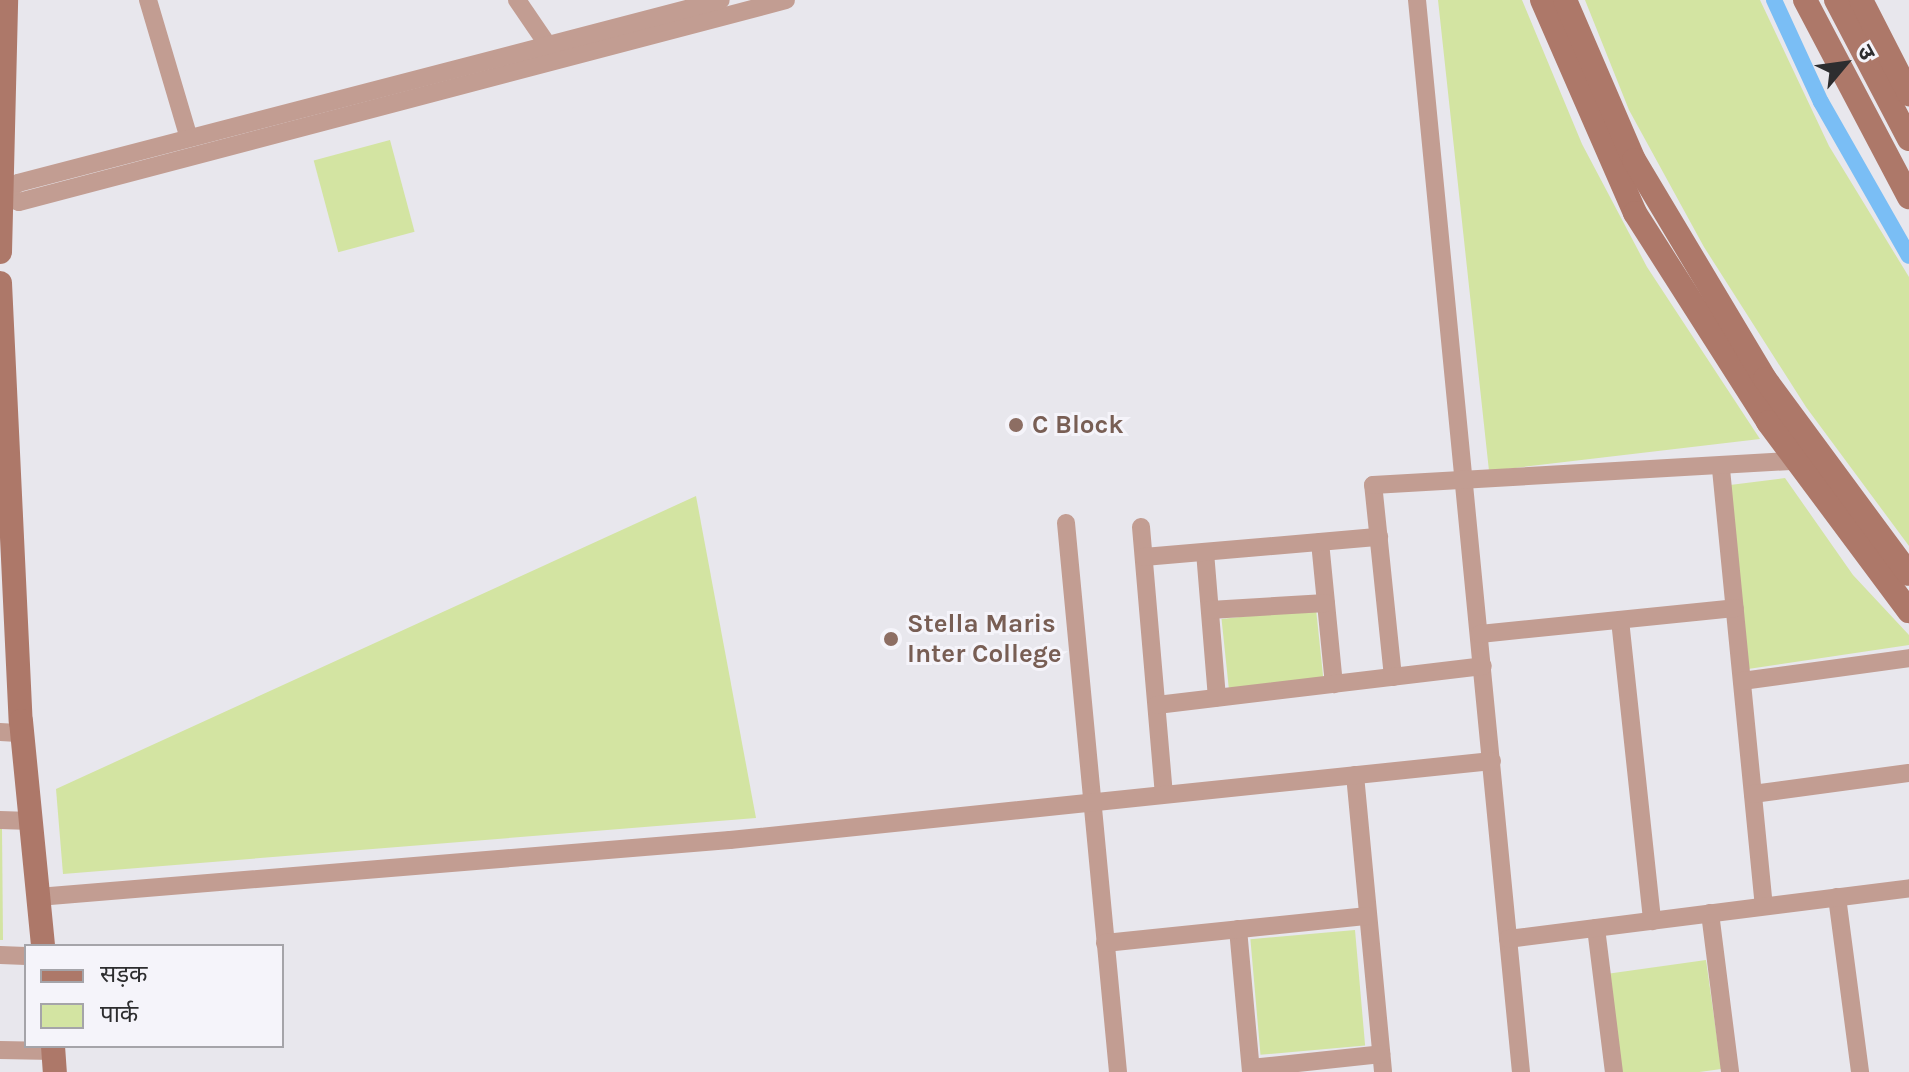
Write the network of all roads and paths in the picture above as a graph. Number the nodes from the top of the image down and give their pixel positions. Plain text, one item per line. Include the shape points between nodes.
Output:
1 (6, 0) edge
2 (148, 0) edge
3 (517, 0) edge
4 (716, 0) edge
5 (786, 0) edge
6 (1417, 0) edge
7 (1542, 0) edge
8 (1565, 0) edge
9 (1805, 0) edge
10 (1836, 0) edge
11 (1861, 0) edge
12 (547, 44) junction
13 (1909, 94) edge
14 (189, 138) junction
15 (1909, 139) edge
16 (0, 195) edge
17 (1909, 197) edge
18 (0, 252) edge
19 (0, 283) edge
20 (1795, 461) junction
21 (1721, 469) junction
22 (1465, 481) junction
23 (1066, 523) dead end
24 (1141, 527) dead end
25 (6, 536) edge
26 (1379, 537) junction
27 (1320, 542) junction
28 (1205, 552) junction
29 (1144, 557) junction
30 (1909, 574) edge
31 (1326, 603) junction
32 (1735, 608) junction
33 (1210, 610) junction
34 (1909, 611) edge
35 (1620, 620) junction
36 (1480, 634) junction
37 (9, 649) edge
38 (1909, 658) edge
39 (1483, 666) junction
40 (1393, 677) junction
41 (1742, 681) junction
42 (1334, 684) junction
43 (1217, 698) junction
44 (1157, 705) junction
45 (11, 733) edge
46 (1492, 761) junction
47 (1909, 773) edge
48 (1355, 775) junction
49 (1164, 794) junction
50 (1753, 794) junction
51 (1091, 802) junction
52 (0, 820) edge
53 (31, 821) junction
54 (1909, 888) edge
55 (38, 897) junction
56 (1837, 897) junction
57 (1764, 906) junction
58 (1710, 913) junction
59 (1368, 916) junction
60 (1652, 921) junction
61 (1596, 928) junction
62 (1238, 929) junction
63 (1508, 939) junction
64 (1105, 943) junction
65 (43, 944) edge
66 (0, 955) edge
67 (24, 956) edge
68 (0, 1050) edge
69 (54, 1056) edge
70 (1382, 1063) edge
71 (1251, 1070) edge
72 (1118, 1072) edge
73 (1521, 1072) edge
74 (1614, 1072) edge
75 (1730, 1072) edge
76 (1860, 1072) edge

1 - 16 street
2 - 14 street
3 - 12 street
4 - 12 street
5 - 16 street via 19,202
6 - 22 street
7 - 20 street via 1635,213
8 - 30 street via 1634,160 1732,324
9 - 17 street
10 - 15 street
11 - 13 street
12 - 14 street
14 - 16 street via 18,183
16 - 18 street
19 - 25 street
20 - 21 street
20 - 34 street
21 - 22 street
21 - 32 street
22 - 26 street via 1373,485
22 - 36 street
23 - 51 street
24 - 29 street
25 - 37 street
26 - 27 street
26 - 40 street
27 - 28 street
27 - 31 street
28 - 29 street
28 - 33 street
29 - 44 street
31 - 33 street
31 - 42 street
32 - 35 street
32 - 41 street
33 - 43 street
35 - 36 street
35 - 60 street
36 - 39 street
37 - 45 street
38 - 41 street
39 - 40 street
39 - 46 street
40 - 42 street
41 - 50 street
42 - 43 street
43 - 44 street
44 - 49 street
45 - 53 street
46 - 48 street
46 - 63 street
47 - 50 street
48 - 49 street
48 - 59 street
49 - 51 street
50 - 57 street
51 - 55 street
51 - 64 street
52 - 53 street
53 - 55 street
54 - 56 street
55 - 65 street
56 - 57 street
56 - 76 street
57 - 58 street
58 - 60 street
58 - 75 street
59 - 62 street
59 - 70 street
60 - 61 street
61 - 63 street
61 - 74 street
62 - 64 street
62 - 71 street
63 - 73 street
64 - 72 street
66 - 67 street
68 - 69 street
70 - 71 street

